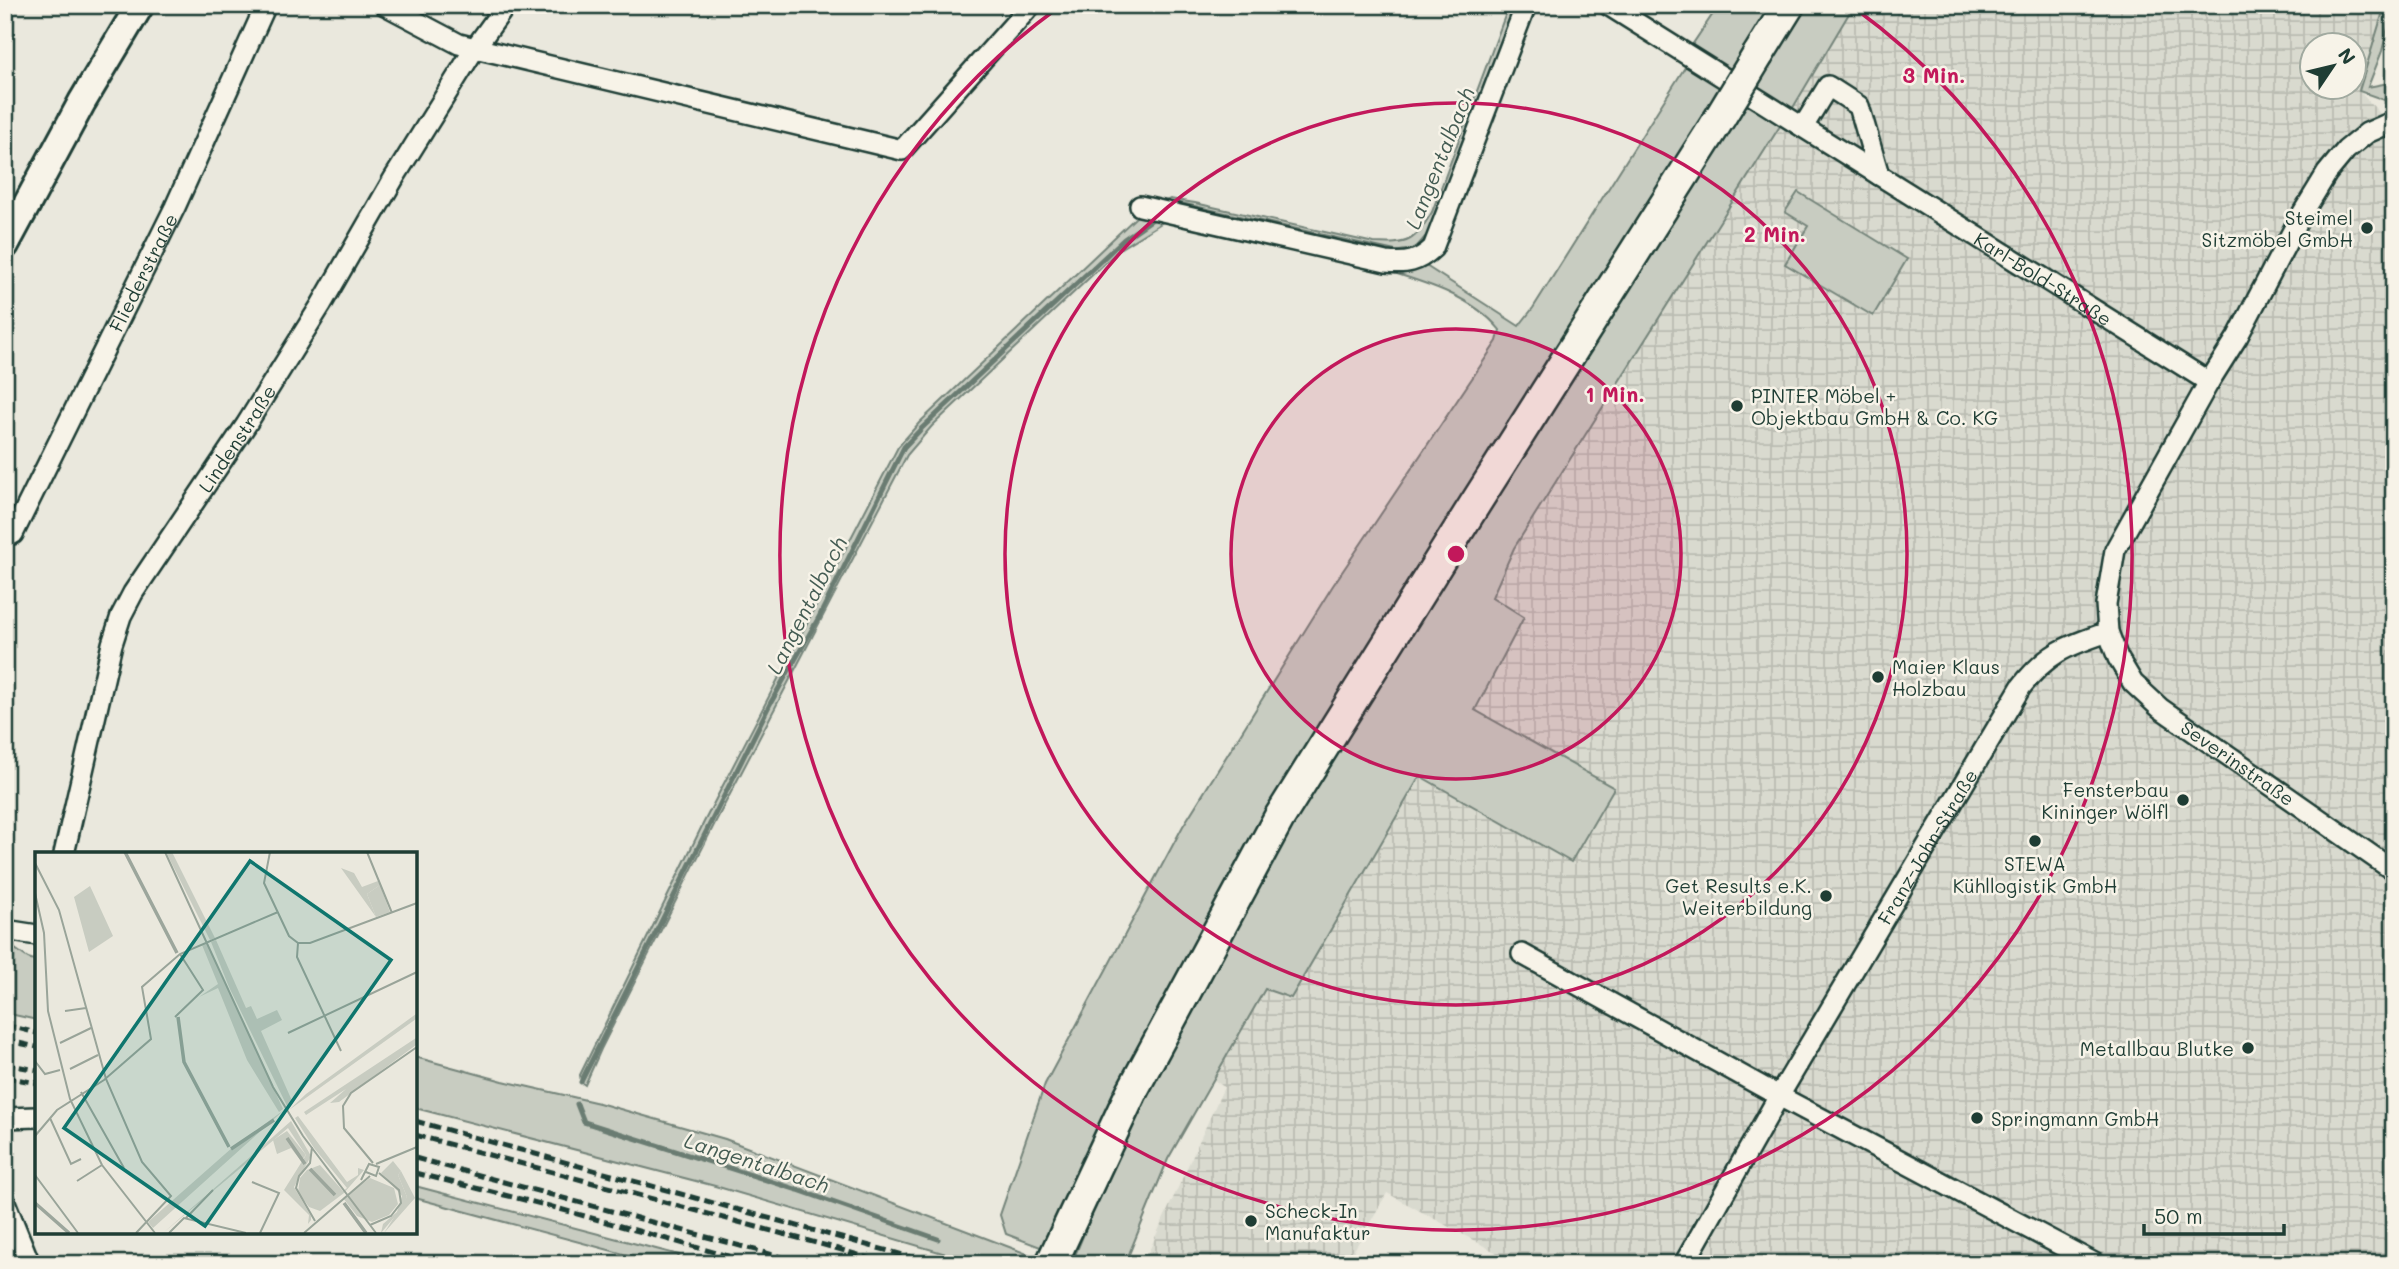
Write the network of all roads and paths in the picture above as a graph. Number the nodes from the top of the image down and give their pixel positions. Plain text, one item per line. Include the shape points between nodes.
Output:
1 (141, 5) edge
2 (266, 5) edge
3 (385, 5) edge
4 (506, 5) edge
5 (1031, 5) edge
6 (1526, 5) edge
7 (1608, 5) edge
8 (1789, 5) edge
9 (475, 48) junction
10 (2394, 121) edge
11 (1803, 127) junction
12 (1879, 175) junction
13 (1140, 205) dead end
14 (5, 245) edge
15 (2209, 383) junction
16 (13, 534) dead end
17 (2108, 632) junction
18 (64, 852) edge
19 (2394, 871) edge
20 (5, 930) edge
21 (35, 935) edge
22 (1522, 954) dead end
23 (1779, 1096) junction
24 (35, 1117) edge
25 (5, 1118) edge
26 (5, 1202) edge
27 (30, 1264) edge
28 (1051, 1264) edge
29 (1684, 1264) edge
30 (2096, 1264) edge

1 - 14 street via 82,102
2 - 16 street, Fliederstraße via 175,206
3 - 9 street
4 - 9 street, Lindenstraße
5 - 9 street via 902,150
6 - 13 street via 1433,248 1420,260 1387,262
7 - 11 street, Karl-Bold-Straße
8 - 28 main road, bridge via 1279,818 1131,1093
9 - 18 street, Lindenstraße via 321,305 121,616
10 - 15 street via 2367,133 2327,173
11 - 12 street, Karl-Bold-Straße
11 - 12 street via 1828,86 1859,106
12 - 15 street, Karl-Bold-Straße
15 - 17 street via 2115,550 2106,604
17 - 19 street, Severinstraße via 2133,683 2160,708
17 - 23 street, Franz-John-Straße via 2050,655 2021,687
20 - 21 street
22 - 23 street
23 - 29 street, Franz-John-Straße
23 - 30 street
24 - 25 street
26 - 27 street

